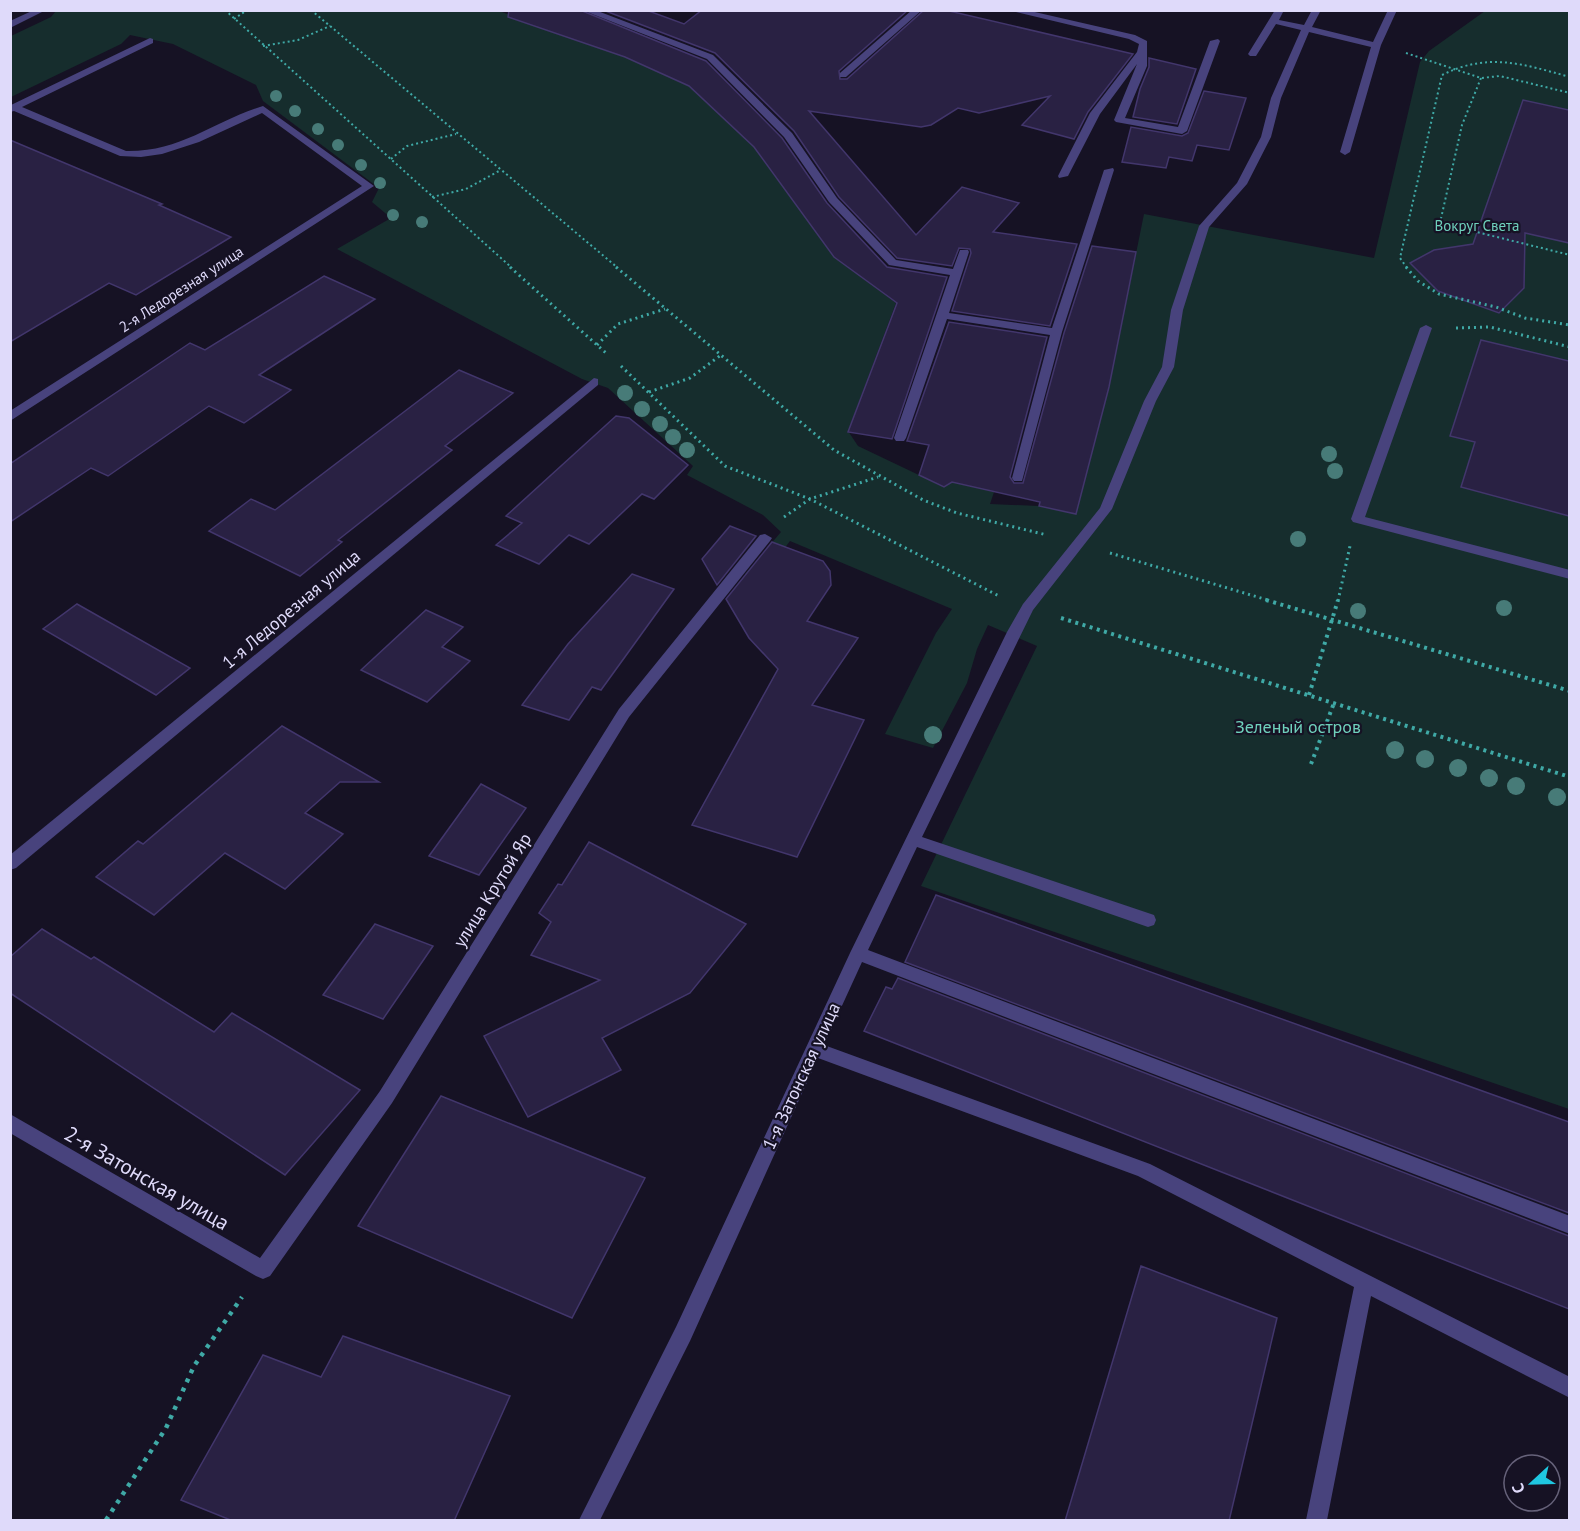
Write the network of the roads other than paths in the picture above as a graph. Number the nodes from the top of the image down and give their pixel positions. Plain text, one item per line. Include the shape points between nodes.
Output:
1 (42, 10) edge
2 (586, 10) edge
3 (918, 10) edge
4 (1012, 10) edge
5 (1280, 10) edge
6 (1317, 10) edge
7 (1393, 10) edge
8 (1273, 21) junction
9 (10, 25) edge
10 (1308, 29) junction
11 (150, 41) dead end
12 (1215, 41) dead end
13 (1376, 45) junction
14 (1143, 47) junction
15 (1253, 54) dead end
16 (843, 75) dead end
17 (13, 107) edge
18 (1345, 152) dead end
19 (1109, 170) dead end
20 (1063, 176) dead end
21 (964, 252) dead end
22 (956, 273) junction
23 (941, 315) junction
24 (1426, 328) road end
25 (1056, 332) junction
26 (594, 382) dead end
27 (10, 417) edge
28 (900, 438) dead end
29 (1018, 478) dead end
30 (765, 537) dead end
31 (1569, 575) edge
32 (914, 840) junction
33 (10, 864) edge
34 (1148, 920) dead end
35 (858, 953) junction
36 (814, 1049) junction
37 (10, 1122) edge
38 (1569, 1225) edge
39 (263, 1270) joint
40 (1364, 1285) junction
41 (1569, 1388) edge
42 (589, 1521) edge
43 (1316, 1521) edge

1 - 9 street
2 - 22 street via 710,57 788,135 833,200 893,263
3 - 16 street
4 - 14 street via 1132,37
5 - 8 street
6 - 10 street, 1-я Затонская улица
7 - 13 street
8 - 10 street
8 - 15 street
10 - 13 street
10 - 32 street, 1-я Затонская улица via 1297,45 1266,137 1242,184 1204,226 1178,310 1168,366 1106,509 1028,607
11 - 17 street
12 - 14 street via 1182,131 1119,120 1142,66
13 - 18 street
14 - 20 street via 1095,113
17 - 27 street, 2-я Ледорезная улица via 124,154 141,156 165,151 263,109 369,186
19 - 25 street
21 - 22 street
22 - 23 street
23 - 25 street
23 - 28 street
24 - 31 street via 1358,519
25 - 29 street
26 - 33 street, 1-я Ледорезная улица
30 - 39 street, улица Крутой Яр via 624,713 387,1097
32 - 34 street
32 - 35 street, 1-я Затонская улица
35 - 36 street, 1-я Затонская улица
35 - 38 street
36 - 40 street via 1144,1170
36 - 42 street, 1-я Затонская улица via 682,1334
37 - 39 street, 2-я Затонская улица
40 - 41 street
40 - 43 street

